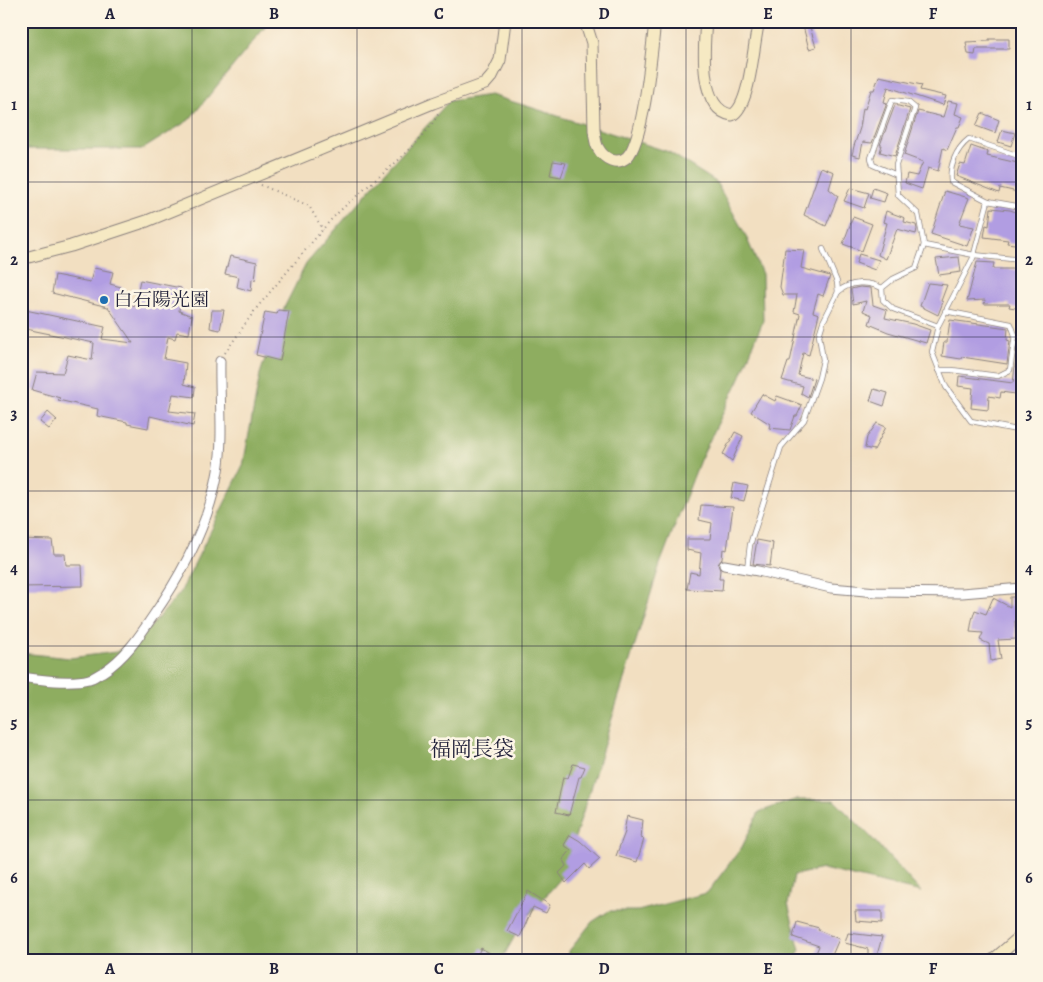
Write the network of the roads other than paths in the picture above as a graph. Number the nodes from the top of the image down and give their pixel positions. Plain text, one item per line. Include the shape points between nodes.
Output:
1 (505, 21) edge
2 (584, 21) edge
3 (655, 21) edge
4 (706, 21) edge
5 (759, 21) edge
6 (1022, 157) edge
7 (897, 175) junction
8 (988, 201) junction
9 (1022, 207) edge
10 (924, 245) junction
11 (823, 249) dead end
12 (974, 255) junction
13 (21, 259) edge
14 (1022, 260) edge
15 (882, 288) junction
16 (838, 292) junction
17 (946, 312) junction
18 (938, 326) junction
19 (220, 361) road end
20 (939, 370) junction
21 (1022, 430) edge
22 (724, 565) dead end
23 (747, 569) junction
24 (1022, 588) edge
25 (21, 676) edge
26 (1022, 935) edge
27 (992, 961) edge

1 - 13 street via 500,60 485,84 147,221
2 - 3 street via 592,43 596,142 607,158 620,161 631,152 638,131
4 - 5 street via 705,71 710,94 721,111 732,115 738,112 745,96
6 - 8 lane via 968,139 960,146 950,171 951,182
7 - 7 lane via 896,165 914,108 908,102 892,100 871,158 873,165
7 - 10 lane via 898,195 918,214
8 - 9 lane
8 - 12 lane
10 - 12 lane
10 - 15 lane via 916,268
11 - 16 lane
12 - 14 lane
12 - 17 lane
15 - 16 lane via 872,283 854,284 845,285
15 - 18 lane via 883,300 893,309
16 - 23 lane via 819,335 823,360 819,378 804,420 781,447 750,545
17 - 18 lane
17 - 20 lane via 1011,324 1015,336 1010,370 998,376
18 - 20 lane via 932,352
19 - 25 street via 219,462 214,491 191,553 162,603 126,652 91,679 54,680
20 - 21 lane via 946,387 971,422
22 - 23 street
23 - 24 street via 831,588 876,592 962,593
26 - 27 street

